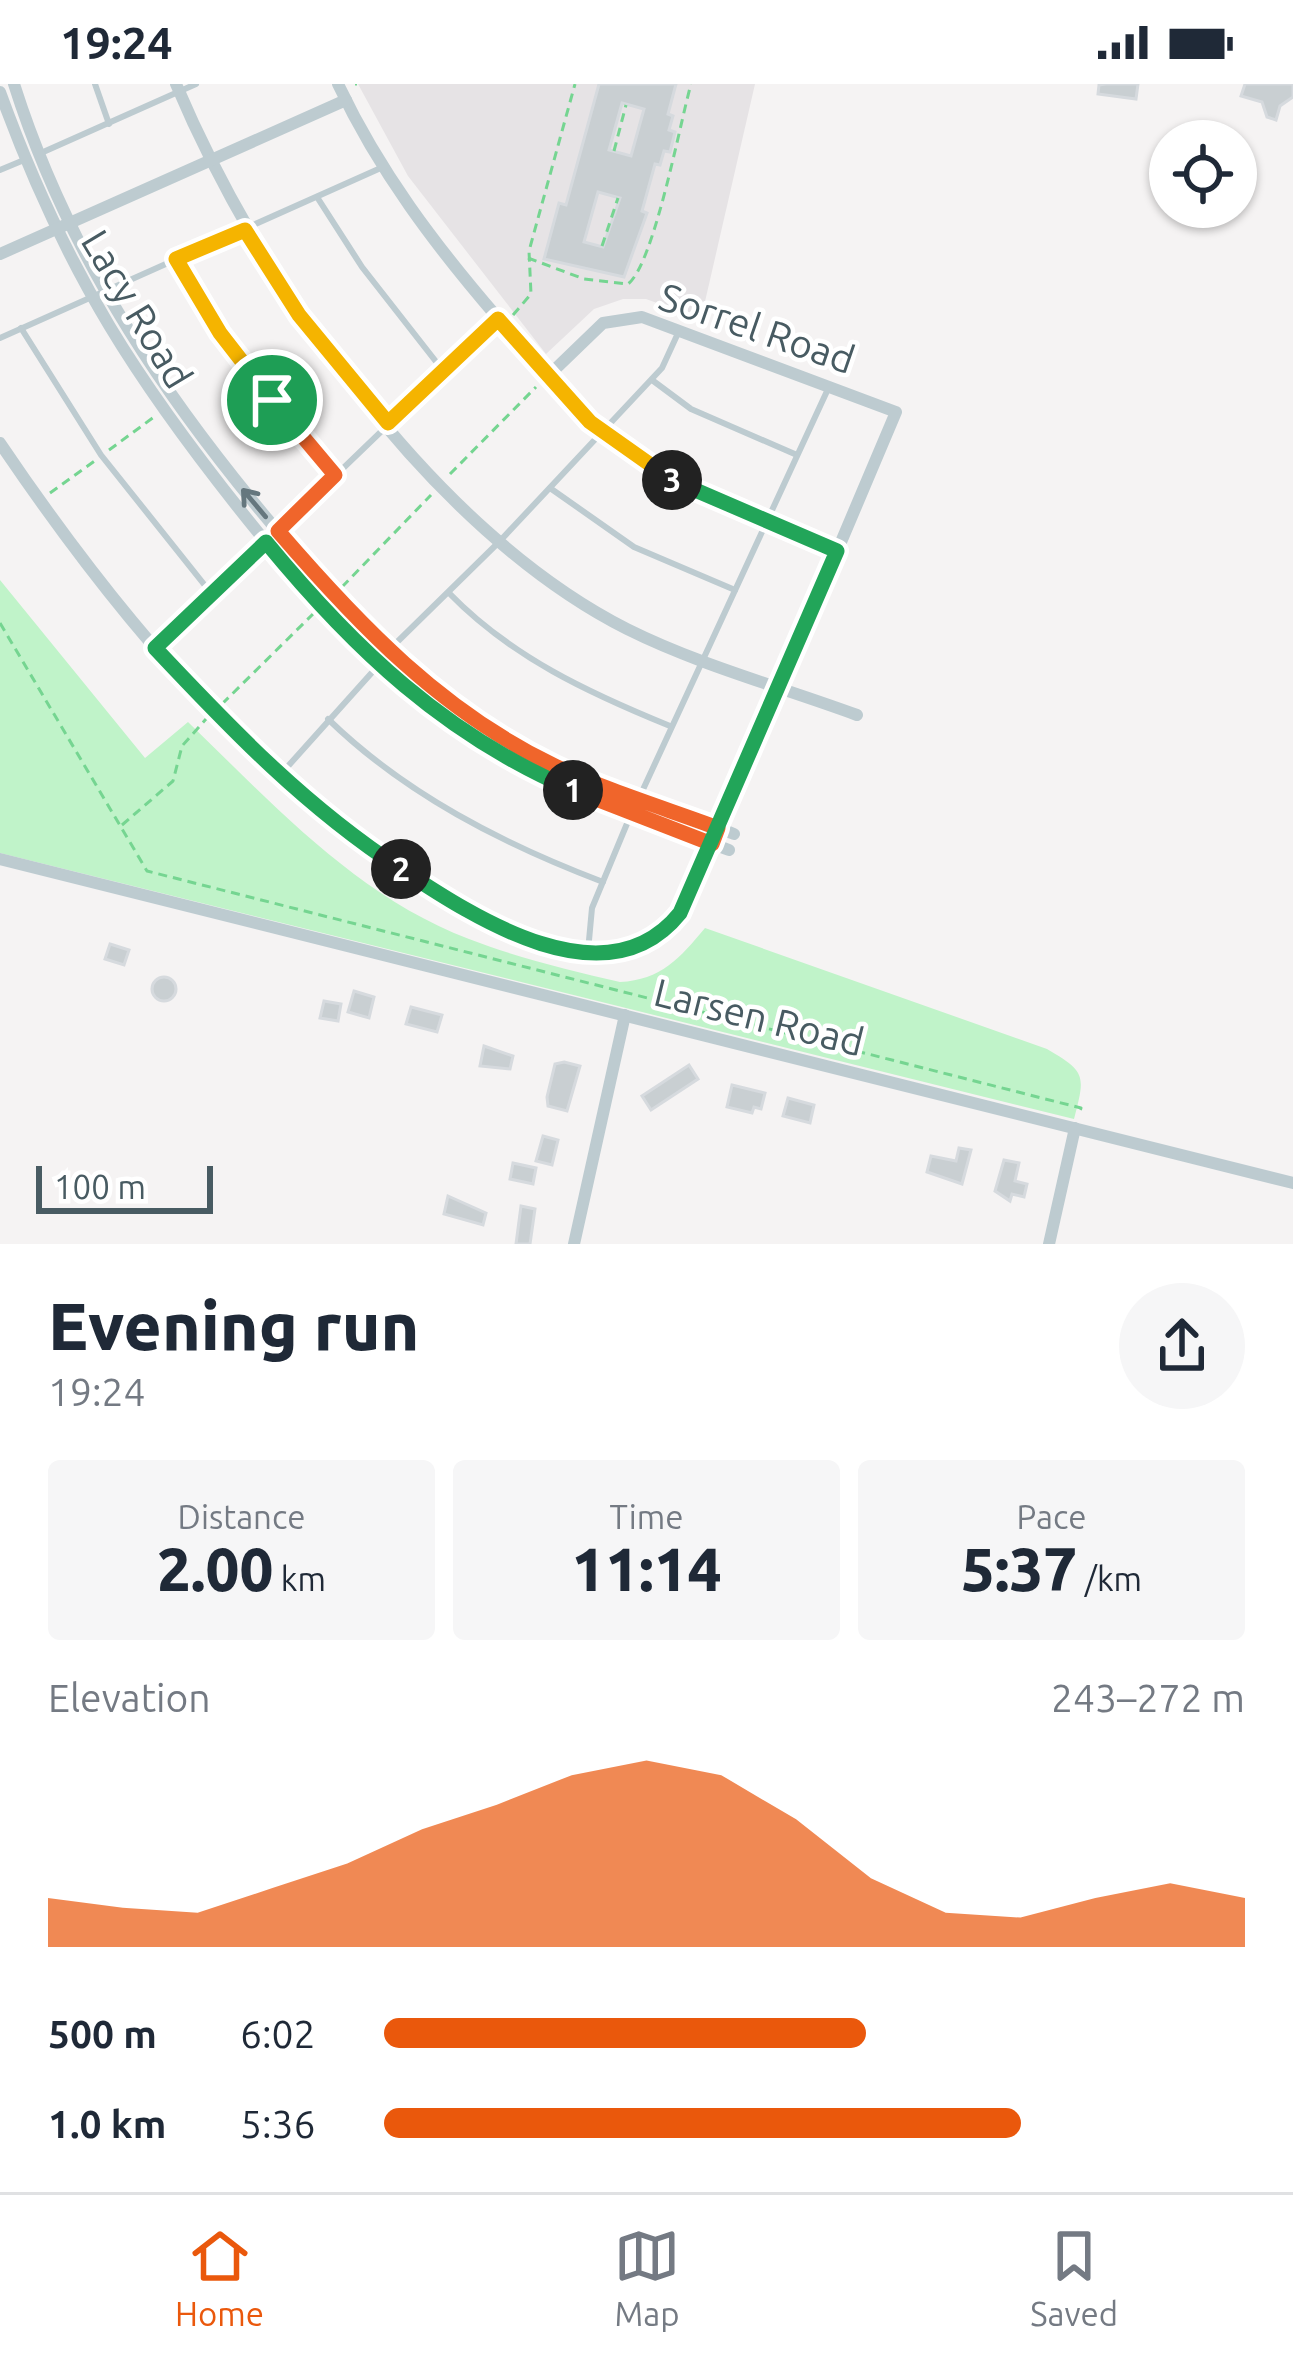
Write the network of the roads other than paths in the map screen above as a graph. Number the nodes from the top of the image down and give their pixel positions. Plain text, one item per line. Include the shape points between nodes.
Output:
1 (14, 84) edge
2 (95, 84) edge
3 (196, 84) edge
4 (338, 84) edge
5 (177, 88) edge
6 (0, 92) edge
7 (346, 100) junction
8 (109, 124) junction
9 (32, 157) junction
10 (210, 162) junction
11 (383, 167) junction
12 (0, 170) edge
13 (317, 196) junction
14 (69, 224) junction
15 (54, 230) junction
16 (245, 230) junction
17 (0, 254) edge
18 (176, 259) junction
19 (103, 291) junction
20 (88, 297) junction
21 (493, 324) junction
22 (21, 328) junction
23 (679, 330) junction
24 (0, 338) edge
25 (442, 369) junction
26 (651, 380) junction
27 (541, 383) junction
28 (830, 385) junction
29 (388, 423) junction
30 (602, 433) junction
31 (0, 443) edge
32 (797, 455) junction
33 (335, 475) junction
34 (550, 488) junction
35 (766, 522) junction
36 (278, 531) junction
37 (266, 542) junction
38 (500, 542) junction
39 (837, 551) junction
40 (735, 590) junction
41 (211, 593) junction
42 (449, 593) junction
43 (155, 648) junction
44 (388, 651) junction
45 (703, 660) junction
46 (378, 666) junction
47 (779, 686) junction
48 (857, 716) dead end
49 (328, 719) junction
50 (672, 727) junction
51 (278, 777) junction
52 (638, 799) junction
53 (632, 814) junction
54 (718, 828) junction
55 (734, 834) dead end
56 (712, 844) junction
57 (729, 850) dead end
58 (0, 859) edge
59 (603, 882) junction
60 (587, 955) junction
61 (625, 1016) junction
62 (1075, 1128) junction
63 (1293, 1183) edge
64 (574, 1244) edge
65 (1049, 1244) edge

1 - 9 street, Lacy Road
2 - 8 lane
3 - 5 lane
4 - 7 street
5 - 8 lane
5 - 10 street
6 - 9 street, Lacy Road
7 - 10 street
7 - 11 street
8 - 9 lane
9 - 12 lane
9 - 14 street, Lacy Road
9 - 15 street, Lacy Road
10 - 14 street
10 - 16 street
11 - 13 lane
11 - 21 street
13 - 16 lane
13 - 25 lane
14 - 15 street
14 - 19 street, Lacy Road
15 - 17 street
15 - 20 street, Lacy Road
16 - 18 lane
16 - 29 street via 299,315
18 - 19 lane
18 - 33 lane via 220,333
19 - 20 lane
36 -> 19 street, Lacy Road via 168,393
20 - 22 lane
20 - 37 street, Lacy Road via 145,387
21 - 25 lane
21 - 27 street
22 - 24 lane
22 - 41 lane via 101,455
23 - 26 lane
23 - 27 street, Sorrel Road via 619,317
23 - 28 street, Sorrel Road
25 - 29 lane
26 - 30 lane
26 - 32 lane via 692,409
27 - 30 street
28 - 32 lane
28 - 39 street, Sorrel Road via 896,412
29 - 33 lane
29 - 38 street
30 - 34 lane
30 - 35 street via 683,487
31 - 43 street
32 - 35 lane
33 - 36 lane
34 - 38 lane
34 - 40 lane via 634,547
35 - 39 street
35 - 40 lane
36 - 44 street, Lacy Road
37 - 41 lane
37 - 46 street, Lacy Road
38 - 42 lane
38 - 45 street via 592,609
39 - 47 street
40 - 45 lane
41 - 43 lane
42 - 44 lane
42 - 50 lane via 535,661
43 - 51 street
44 - 52 street, Lacy Road via 488,729
45 - 47 street
45 - 50 lane
46 - 49 lane
46 - 53 street, Lacy Road via 497,754
47 - 48 street
47 - 54 street
49 - 51 lane
49 - 59 lane via 447,809
50 - 52 lane
51 - 60 street via 426,885 530,937
52 - 54 street, Lacy Road
53 - 56 street, Lacy Road
53 - 59 lane
54 - 55 street, Lacy Road
54 - 56 street
56 - 57 street, Lacy Road
56 - 60 street via 670,926 622,952
58 - 61 street, Larsen Road
59 - 60 lane
61 - 62 street, Larsen Road
61 - 64 street
62 - 63 street, Larsen Road
62 - 65 street

